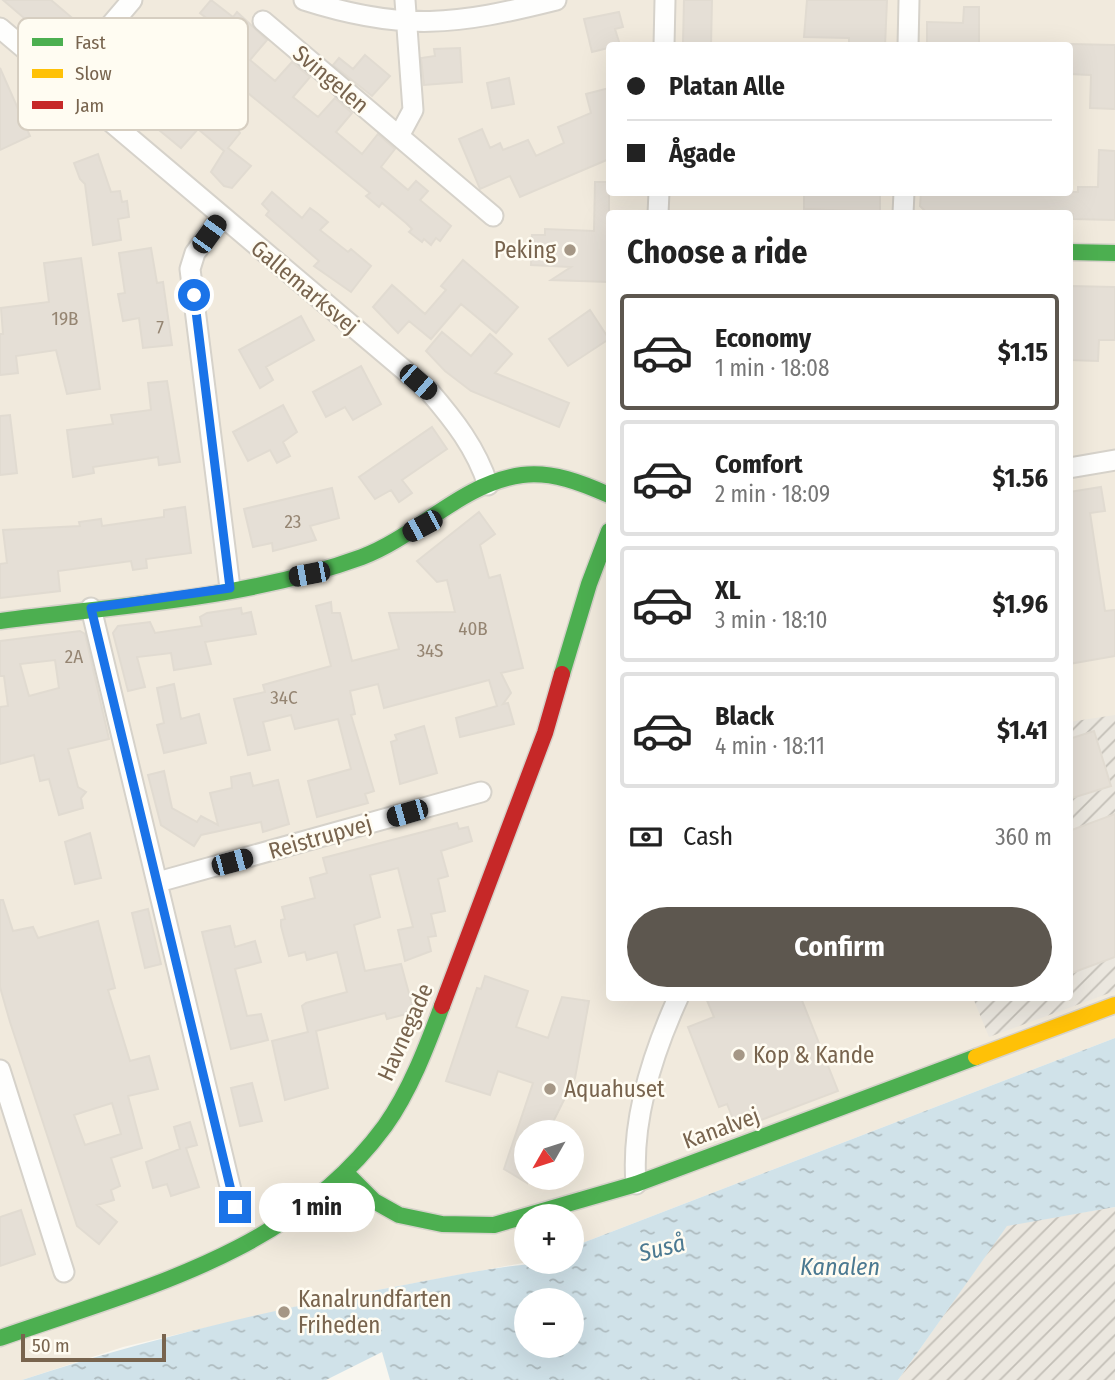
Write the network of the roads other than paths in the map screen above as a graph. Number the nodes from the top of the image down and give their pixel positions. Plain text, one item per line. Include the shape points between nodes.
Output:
1 (132, 0) edge
2 (304, 0) edge
3 (405, 0) edge
4 (556, 0) edge
5 (666, 0) edge
6 (909, 0) edge
7 (117, 18) edge
8 (263, 21) dead end
9 (404, 23) junction
10 (0, 28) edge
11 (664, 42) edge
12 (908, 42) edge
13 (18, 43) edge
14 (121, 130) edge
15 (399, 136) junction
16 (222, 216) junction
17 (494, 216) dead end
18 (1073, 252) edge
19 (1115, 253) edge
20 (1115, 460) edge
21 (1073, 467) edge
22 (488, 485) junction
23 (606, 494) edge
24 (606, 539) edge
25 (230, 588) junction
26 (91, 608) junction
27 (0, 621) edge
28 (481, 792) dead end
29 (158, 883) junction
30 (677, 1001) edge
31 (1115, 1005) edge
32 (0, 1070) edge
33 (345, 1173) junction
34 (636, 1184) junction
35 (235, 1207) dead end
36 (64, 1272) dead end
37 (0, 1338) edge

1 - 7 street
2 - 9 street
3 - 9 street
4 - 9 street via 484,18
5 - 11 street
6 - 12 street
8 - 15 street, Svingelen
9 - 15 street via 413,110
10 - 13 street, Gallemarksvej
14 - 16 street, Gallemarksvej
15 - 17 street, Svingelen
16 - 22 street, Gallemarksvej via 429,391 479,459
16 - 25 street via 195,253 190,269
18 - 19 main road
20 - 21 street
22 - 23 main road via 523,475 553,475
22 - 25 main road via 462,496 422,526 366,556 309,574
24 - 33 main road, Havnegade via 545,733 425,1052 386,1124
25 - 26 main road
26 - 27 main road
26 - 29 street
28 - 29 street, Reistrupvej
29 - 35 street
30 - 34 street via 651,1070 634,1145
31 - 34 main road, Kanalvej
32 - 36 street
33 - 34 main road, Kanalvej via 374,1201 399,1215 442,1224 494,1224
33 - 37 main road, Havnegade via 267,1234 216,1261

